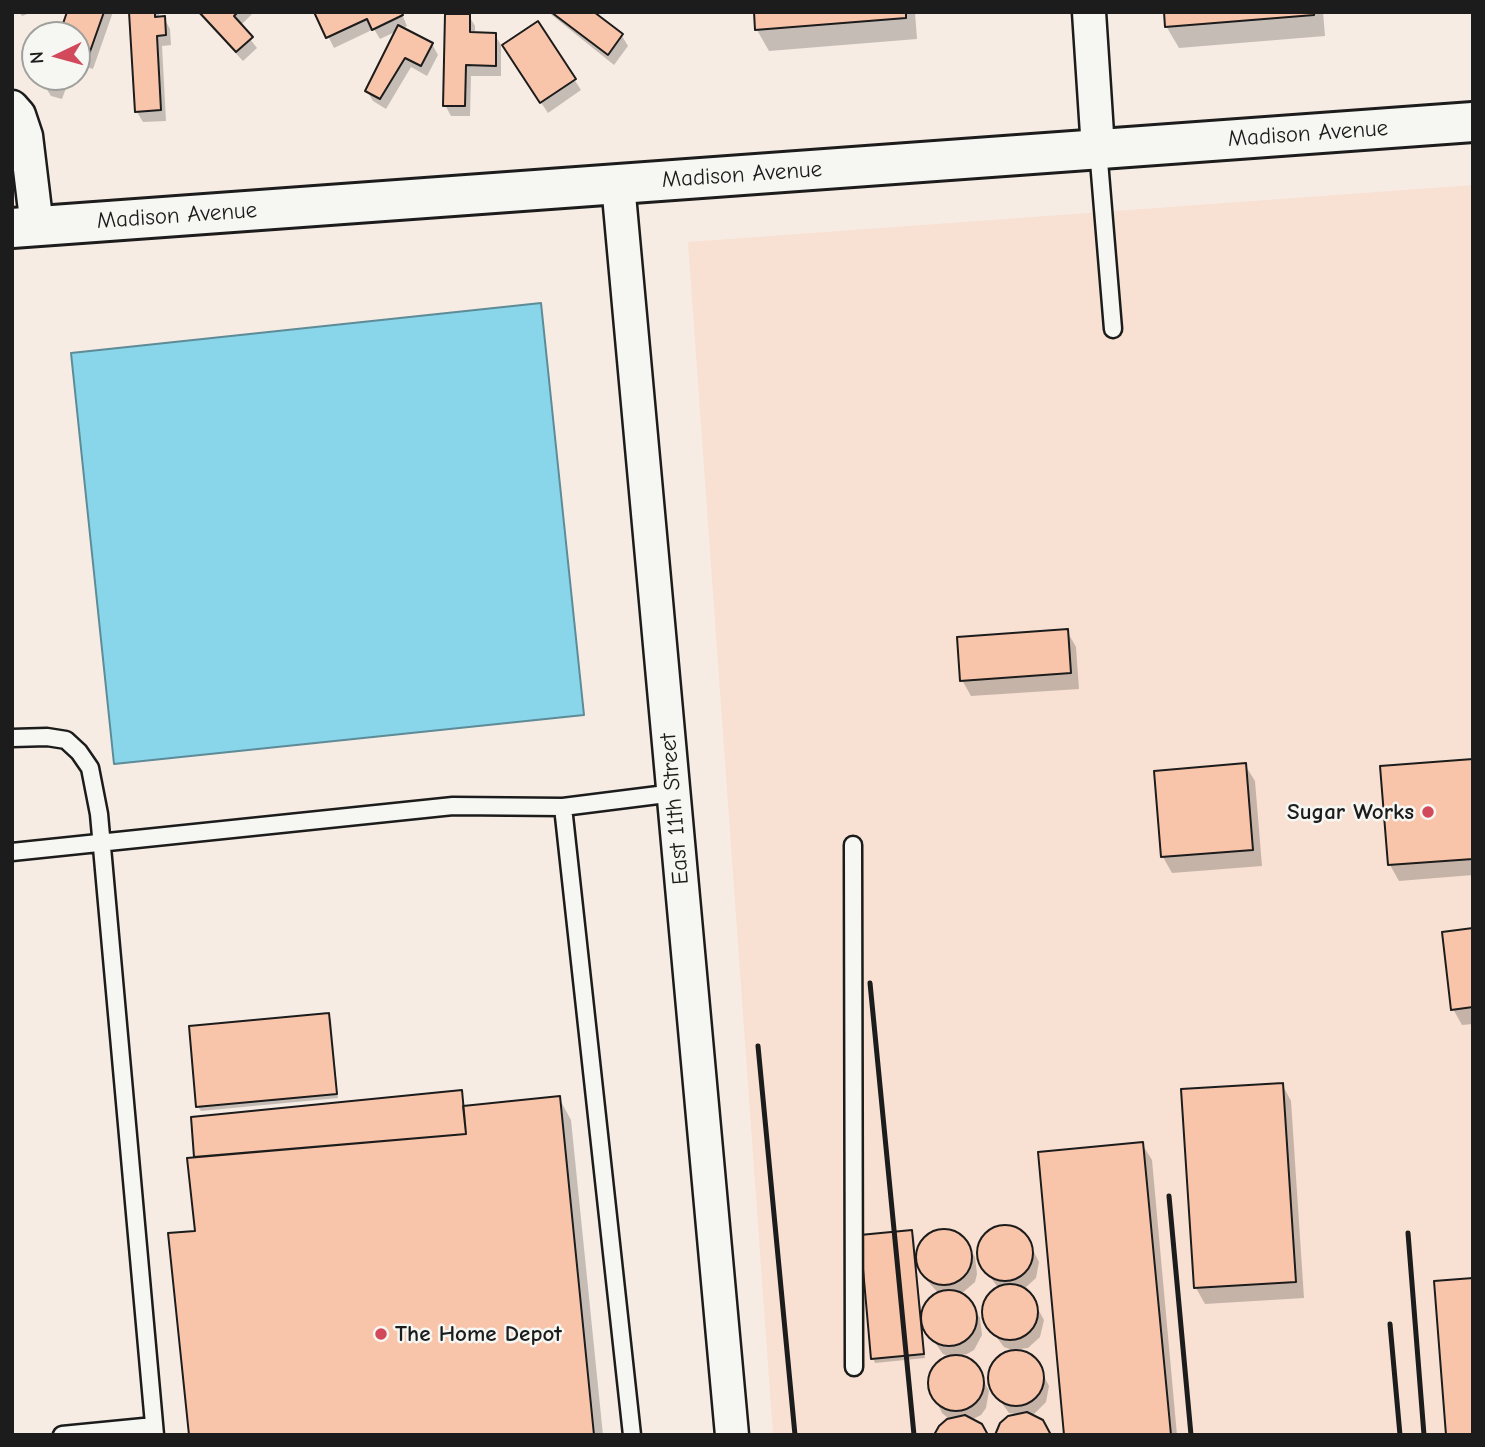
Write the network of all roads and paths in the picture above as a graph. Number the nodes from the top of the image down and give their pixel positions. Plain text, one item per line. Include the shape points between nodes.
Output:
1 (1088, 12) edge
2 (12, 107) edge
3 (1473, 122) edge
4 (1098, 149) junction
5 (618, 184) junction
6 (24, 228) edge
7 (1113, 329) dead end
8 (12, 738) edge
9 (674, 793) junction
10 (564, 807) junction
11 (101, 844) junction
12 (853, 845) dead end
13 (12, 852) edge
14 (854, 1367) dead end
15 (155, 1431) edge
16 (62, 1435) edge
17 (632, 1435) edge
18 (732, 1435) edge

1 - 4 street
2 - 6 street via 26,136
3 - 4 main road, Madison Avenue
4 - 5 main road, Madison Avenue
4 - 7 lane
5 - 6 main road, Madison Avenue
5 - 9 street, East 11th Street
8 - 11 lane via 66,740 79,752 90,768
9 - 10 lane
9 - 18 street, East 11th Street
10 - 11 lane via 453,806
10 - 17 lane
11 - 13 lane
11 - 15 lane
12 - 14 lane
15 - 16 lane

